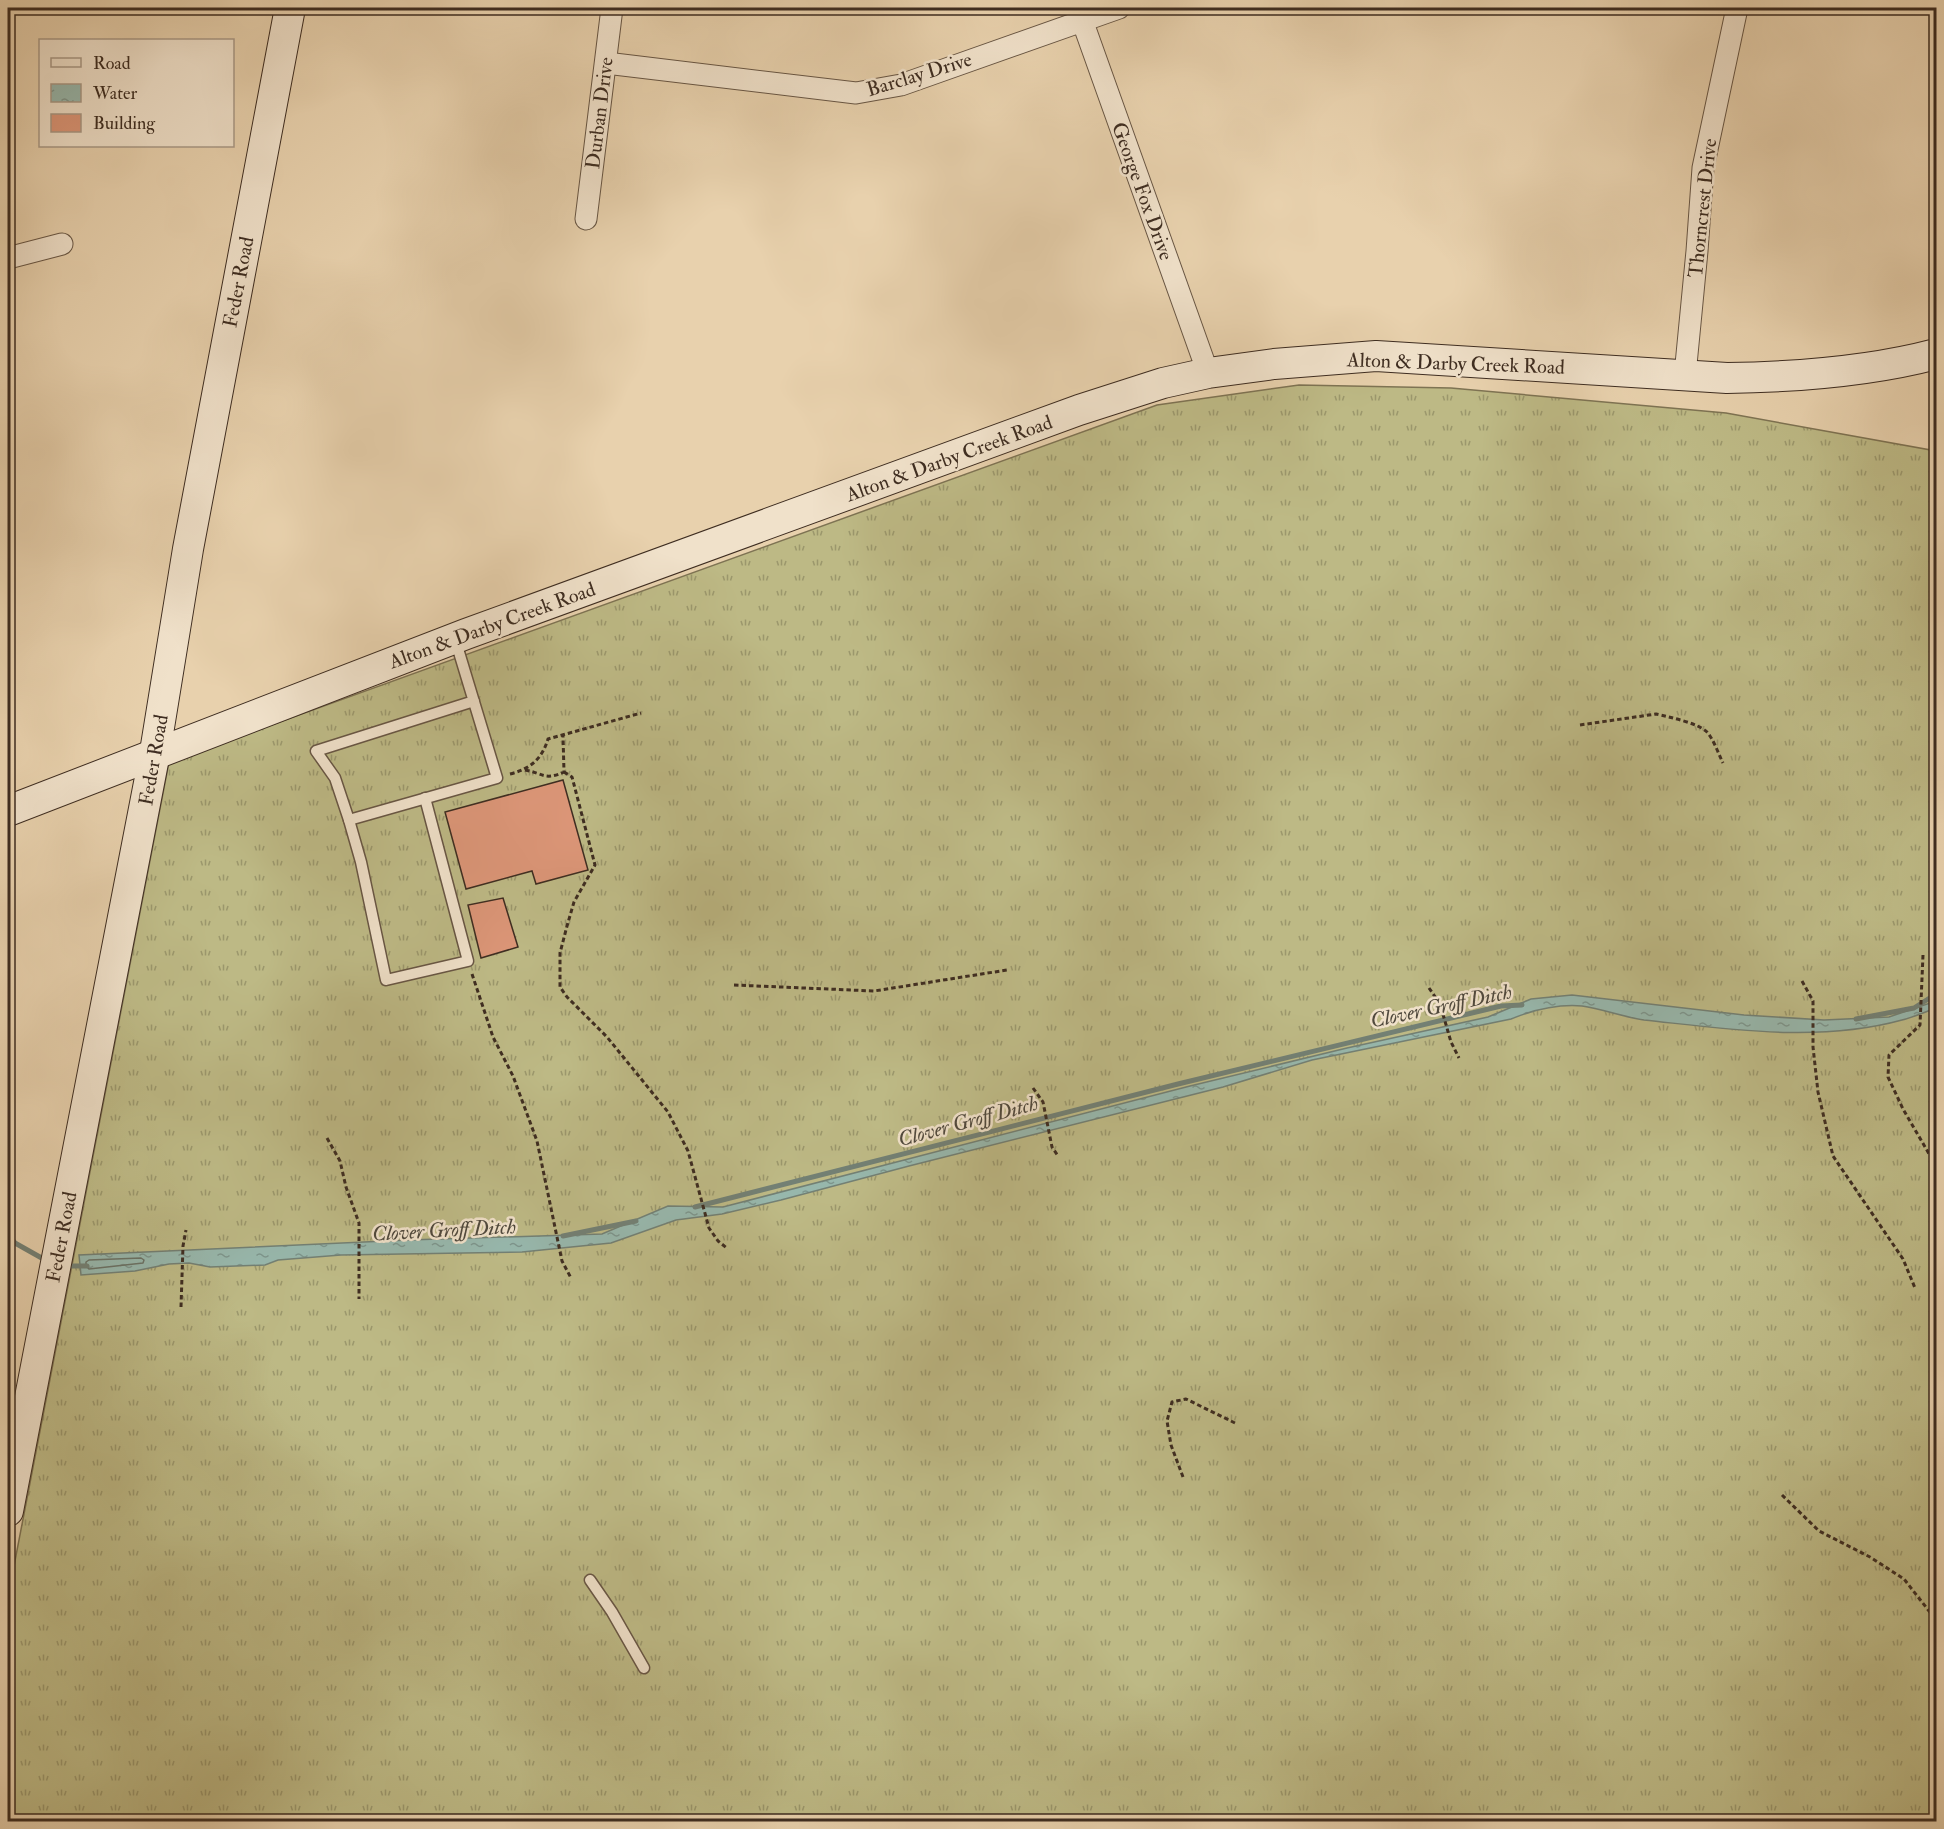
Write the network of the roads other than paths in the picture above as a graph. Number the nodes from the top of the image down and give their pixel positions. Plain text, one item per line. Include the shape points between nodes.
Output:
1 (290, 8) edge
2 (612, 8) edge
3 (1119, 8) edge
4 (1737, 8) edge
5 (1080, 14) edge
6 (606, 63) junction
7 (586, 219) dead end
8 (62, 244) dead end
9 (8, 258) edge
10 (1936, 354) edge
11 (1208, 373) junction
12 (1685, 375) junction
13 (455, 638) junction
14 (474, 701) junction
15 (155, 753) junction
16 (425, 798) junction
17 (8, 811) edge
18 (350, 820) junction
19 (8, 1511) edge
20 (590, 1580) dead end
21 (644, 1668) dead end

1 - 15 street, Feder Road via 194,517
2 - 6 street, Durban Drive
3 - 5 street, Barclay Drive
4 - 12 street, Thorncrest Drive via 1703,168
5 - 6 street, Barclay Drive via 901,84 856,93
5 - 11 street, George Fox Drive
6 - 7 street, Durban Drive
8 - 9 street
10 - 12 street, Alton & Darby Creek Road via 1877,367 1784,377
11 - 12 street, Alton & Darby Creek Road via 1376,356
11 - 13 street, Alton & Darby Creek Road via 1079,410
13 - 14 lane
13 - 15 street, Alton & Darby Creek Road
14 - 16 lane via 497,778
14 - 18 lane via 316,751 335,778
15 - 17 street, Alton & Darby Creek Road
15 - 19 street, Feder Road
16 - 18 lane
16 - 18 lane via 468,961 386,980
20 - 21 lane

